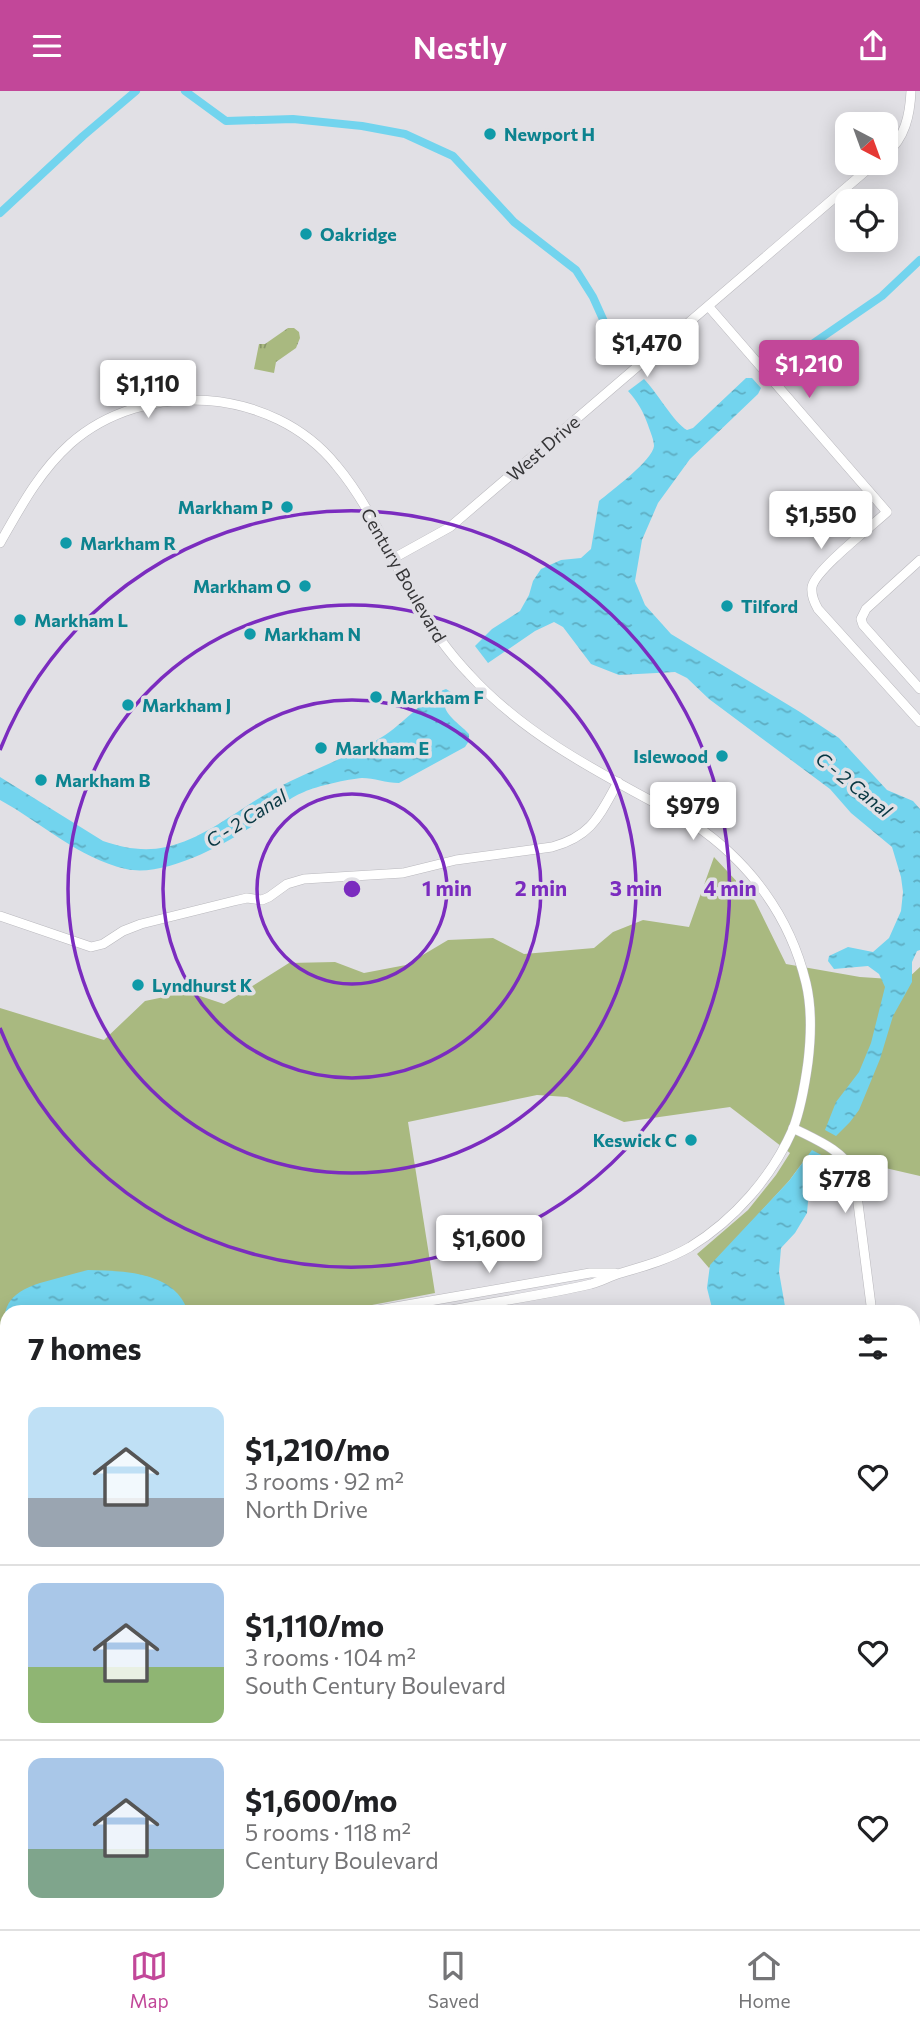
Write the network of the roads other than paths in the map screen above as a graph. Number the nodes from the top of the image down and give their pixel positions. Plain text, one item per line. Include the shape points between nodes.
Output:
1 (911, 91) edge
2 (898, 140) edge
3 (862, 175) edge
4 (709, 307) junction
5 (0, 543) edge
6 (394, 558) junction
7 (920, 560) edge
8 (920, 688) edge
9 (920, 722) edge
10 (618, 782) junction
11 (0, 916) edge
12 (793, 1128) junction
13 (620, 1273) junction
14 (407, 1305) edge
15 (479, 1305) edge
16 (871, 1305) edge

1 - 2 street via 907,122
3 - 4 street, West Drive
4 - 6 street, West Drive via 450,527
4 - 9 street via 887,512 820,572 812,587 813,597 818,609
5 - 6 street, Century Boulevard via 48,466 70,444 116,416 148,404 207,400 267,415 308,439 335,463
6 - 10 street, Century Boulevard via 429,625 491,698 556,746
7 - 8 street via 866,609 861,619
10 - 11 street via 590,828 566,843 403,873 303,879 262,900 247,898 141,924 98,946
10 - 12 street, Century Boulevard via 713,837 759,882 779,914 807,986 809,1014 804,1089
12 - 13 street, Century Boulevard via 761,1183 721,1224 665,1260
12 - 16 street via 837,1151 854,1171
13 - 14 street, Century Boulevard via 590,1273
13 - 15 street, Century Boulevard via 593,1284

